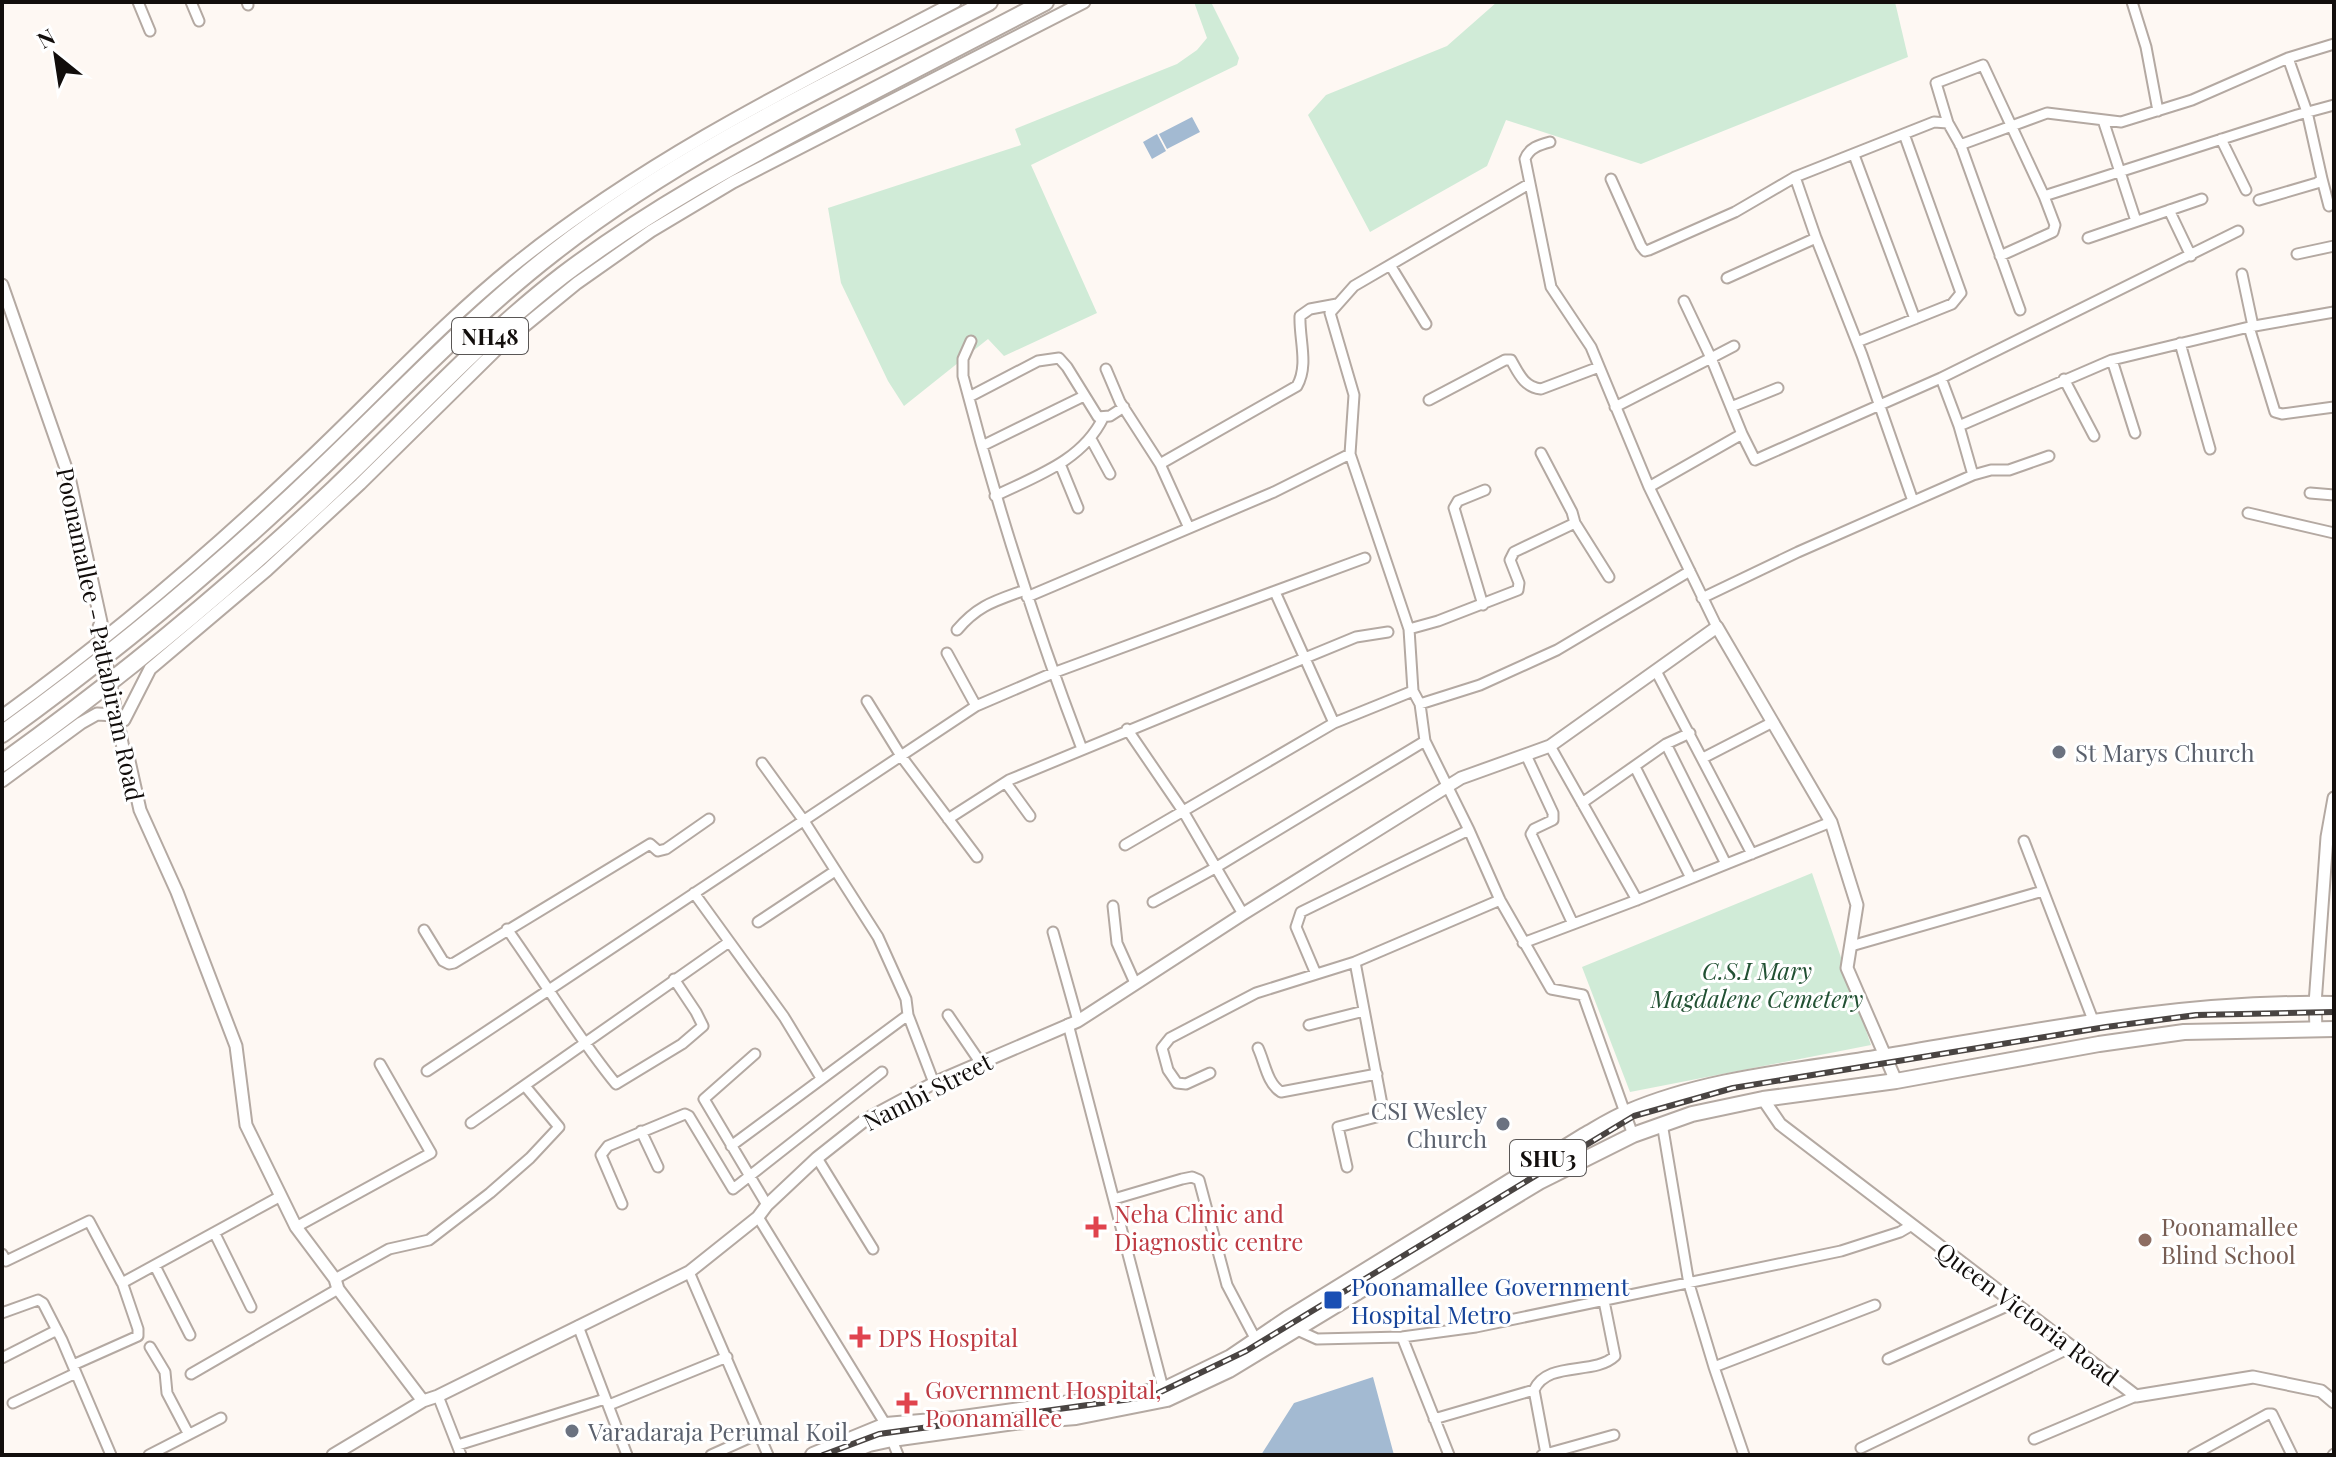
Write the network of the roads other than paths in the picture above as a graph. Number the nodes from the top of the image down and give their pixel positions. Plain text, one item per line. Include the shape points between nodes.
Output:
1 (138, 2) edge
2 (191, 2) edge
3 (955, 2) edge
4 (989, 2) edge
5 (1045, 2) edge
6 (1084, 2) edge
7 (2132, 2) edge
8 (199, 21) dead end
9 (150, 31) dead end
10 (2334, 44) edge
11 (2288, 58) junction
12 (2334, 105) edge
13 (2158, 111) junction
14 (2307, 112) junction
15 (2103, 120) junction
16 (1948, 123) junction
17 (2009, 126) junction
18 (1904, 134) junction
19 (2221, 139) junction
20 (1550, 142) dead end
21 (1960, 145) junction
22 (1854, 155) junction
23 (2121, 171) junction
24 (1795, 177) junction
25 (1611, 179) dead end
26 (2322, 179) junction
27 (1529, 184) junction
28 (2246, 190) dead end
29 (2044, 196) junction
30 (2202, 199) dead end
31 (2259, 200) dead end
32 (2329, 206) dead end
33 (2169, 210) junction
34 (2136, 221) junction
35 (2238, 231) dead end
36 (1816, 238) junction
37 (2088, 238) dead end
38 (2334, 246) edge
39 (2297, 254) dead end
40 (2000, 256) junction
41 (2191, 256) junction
42 (1390, 265) junction
43 (2242, 274) dead end
44 (1727, 278) dead end
45 (2, 285) edge
46 (1684, 301) dead end
47 (1338, 303) junction
48 (2020, 310) dead end
49 (2334, 312) edge
50 (1915, 319) junction
51 (1426, 324) dead end
52 (2251, 326) junction
53 (971, 341) dead end
54 (1857, 342) junction
55 (2180, 343) junction
56 (1734, 346) dead end
57 (1711, 358) junction
58 (2112, 360) junction
59 (1599, 367) junction
60 (1106, 369) dead end
61 (1941, 378) junction
62 (2064, 379) junction
63 (1778, 388) dead end
64 (1084, 396) junction
65 (969, 397) junction
66 (1429, 400) dead end
67 (1878, 406) junction
68 (1124, 407) junction
69 (1615, 407) junction
70 (1731, 407) junction
71 (2334, 407) edge
72 (1103, 418) junction
73 (1959, 426) junction
74 (2135, 433) dead end
75 (1742, 434) junction
76 (2094, 436) dead end
77 (1091, 439) junction
78 (982, 446) junction
79 (2210, 449) dead end
80 (1541, 453) dead end
81 (1350, 454) junction
82 (2049, 456) dead end
83 (1060, 464) junction
84 (1160, 464) junction
85 (1110, 474) dead end
86 (1973, 475) junction
87 (1649, 487) junction
88 (1485, 490) dead end
89 (2310, 493) dead end
90 (2334, 495) edge
91 (995, 496) junction
92 (1913, 501) junction
93 (1078, 508) dead end
94 (2248, 513) dead end
95 (1575, 523) junction
96 (1189, 528) junction
97 (2334, 533) edge
98 (1365, 558) dead end
99 (1690, 571) junction
100 (1609, 577) dead end
101 (1275, 592) junction
102 (1026, 594) junction
103 (1702, 598) junction
104 (1483, 605) junction
105 (1717, 627) junction
106 (1409, 629) junction
107 (957, 630) dead end
108 (1388, 632) dead end
109 (107, 646) junction
110 (947, 653) dead end
111 (1303, 658) junction
112 (1656, 671) junction
113 (1053, 673) junction
114 (113, 681) junction
115 (1413, 691) junction
116 (867, 701) dead end
117 (1420, 704) junction
118 (976, 706) junction
119 (78, 708) junction
120 (97, 714) junction
121 (2, 716) edge
122 (120, 718) junction
123 (1334, 723) junction
124 (1771, 723) junction
125 (1127, 729) junction
126 (1690, 733) junction
127 (2, 734) edge
128 (1425, 741) junction
129 (1666, 744) junction
130 (1550, 746) junction
131 (1082, 749) junction
132 (1526, 755) junction
133 (901, 756) junction
134 (1703, 758) junction
135 (2, 763) edge
136 (762, 763) dead end
137 (1635, 767) junction
138 (2, 781) edge
139 (1006, 783) junction
140 (1449, 787) junction
141 (2334, 798) edge
142 (1582, 803) junction
143 (1183, 811) junction
144 (1030, 816) dead end
145 (709, 819) dead end
146 (948, 819) junction
147 (804, 821) junction
148 (1831, 822) junction
149 (1469, 830) junction
150 (2330, 836) edge
151 (2024, 841) dead end
152 (1125, 845) dead end
153 (1752, 854) junction
154 (977, 857) dead end
155 (1726, 864) junction
156 (1215, 868) junction
157 (835, 871) junction
158 (1691, 878) junction
159 (2043, 891) junction
160 (694, 893) junction
161 (1500, 900) junction
162 (1637, 900) junction
163 (1153, 902) dead end
164 (1113, 906) dead end
165 (1243, 914) junction
166 (758, 922) dead end
167 (1573, 924) junction
168 (507, 929) junction
169 (424, 930) dead end
170 (1053, 932) dead end
171 (729, 942) junction
172 (1523, 943) junction
173 (1851, 946) junction
174 (1355, 962) junction
175 (1316, 974) junction
176 (674, 979) junction
177 (1135, 983) junction
178 (549, 988) junction
179 (2315, 1004) junction
180 (2334, 1004) edge
181 (1364, 1011) junction
182 (908, 1015) junction
183 (948, 1015) dead end
184 (2093, 1020) junction
185 (1073, 1022) junction
186 (1309, 1025) dead end
187 (2316, 1029) junction
188 (2334, 1029) edge
189 (585, 1045) junction
190 (1258, 1048) dead end
191 (755, 1054) dead end
192 (1884, 1057) junction
193 (980, 1062) junction
194 (380, 1064) dead end
195 (427, 1071) dead end
196 (882, 1072) dead end
197 (1210, 1073) dead end
198 (1377, 1074) junction
199 (821, 1078) junction
200 (1896, 1081) junction
201 (934, 1083) junction
202 (525, 1086) junction
203 (1763, 1099) junction
204 (1626, 1112) junction
205 (471, 1123) dead end
206 (1662, 1123) junction
207 (641, 1131) junction
208 (1633, 1135) junction
209 (731, 1146) junction
210 (817, 1158) junction
211 (658, 1167) dead end
212 (1347, 1167) dead end
213 (750, 1177) junction
214 (279, 1197) junction
215 (1114, 1199) junction
216 (622, 1204) dead end
217 (767, 1205) junction
218 (758, 1217) junction
219 (1912, 1225) junction
220 (296, 1227) junction
221 (215, 1234) junction
222 (873, 1249) dead end
223 (2, 1254) edge
224 (155, 1266) junction
225 (689, 1272) junction
226 (122, 1282) junction
227 (337, 1284) junction
228 (1689, 1284) junction
229 (1604, 1301) junction
230 (2014, 1303) junction
231 (1875, 1305) dead end
232 (251, 1307) dead end
233 (2, 1313) edge
234 (1291, 1324) junction
235 (578, 1326) junction
236 (57, 1330) junction
237 (190, 1335) dead end
238 (1402, 1337) junction
239 (1256, 1340) junction
240 (150, 1347) dead end
241 (2072, 1347) junction
242 (727, 1357) junction
243 (2, 1358) edge
244 (1888, 1359) dead end
245 (1714, 1367) junction
246 (74, 1369) junction
247 (191, 1374) dead end
248 (1534, 1390) junction
249 (1165, 1394) junction
250 (438, 1396) junction
251 (2136, 1396) junction
252 (423, 1401) junction
253 (607, 1402) junction
254 (2334, 1402) edge
255 (13, 1403) dead end
256 (221, 1418) dead end
257 (1434, 1419) junction
258 (889, 1432) junction
259 (188, 1433) junction
260 (758, 1434) junction
261 (1614, 1435) dead end
262 (2034, 1439) dead end
263 (1861, 1448) dead end
264 (459, 1450) edge
265 (1544, 1454) edge
266 (111, 1455) edge
267 (149, 1455) edge
268 (333, 1455) edge
269 (627, 1455) edge
270 (711, 1455) edge
271 (768, 1455) edge
272 (813, 1455) edge
273 (842, 1455) edge
274 (898, 1455) edge
275 (1449, 1455) edge
276 (1744, 1455) edge
277 (2193, 1455) edge
278 (2292, 1455) edge

1 - 9 street
2 - 8 street
3 - 109 street via 703,135 580,214 468,304
4 - 109 highway, NH48 via 717,144 589,226 478,316 251,534
5 - 114 highway, NH48 via 743,159 610,240 498,328 266,551
6 - 122 street via 733,182 577,283 500,346 267,570 150,669
7 - 13 street
10 - 11 street
11 - 13 street
11 - 14 street
12 - 14 street
13 - 15 street via 2121,122
14 - 19 street
14 - 26 street
15 - 17 street via 2047,113
15 - 23 street
16 - 17 street via 1936,83 1983,65
16 - 18 street via 1939,121
16 - 21 street
17 - 21 street
17 - 29 street
18 - 22 street
18 - 50 street via 1961,293 1952,304
19 - 23 street
19 - 28 street
20 - 27 street via 1525,159
21 - 40 street
22 - 24 street
22 - 50 street
23 - 29 street
23 - 34 street
24 - 25 street via 1735,212 1647,251
24 - 36 street
26 - 31 street
26 - 32 street
27 - 42 street
27 - 59 street via 1551,287 1583,332
29 - 40 street via 2053,232
30 - 33 street
33 - 34 street
33 - 41 street
34 - 37 street
35 - 41 street
36 - 44 street
36 - 54 street
38 - 39 street
40 - 48 street
41 - 61 street
42 - 47 street via 1354,286
42 - 51 street
43 - 52 street
45 - 109 street, Poonamallee - Pattabiram Road via 69,477
46 - 57 street
47 - 81 street via 1330,313 1354,395
47 - 84 street via 1300,316 1303,350 1297,386
49 - 52 street
50 - 54 street
52 - 55 street
52 - 71 street via 2275,412
53 - 65 street via 963,359
54 - 67 street
55 - 58 street
55 - 79 street
56 - 57 street
57 - 69 street
57 - 70 street
58 - 62 street
58 - 74 street
59 - 66 street via 1541,389 1524,382 1509,359
59 - 69 street
60 - 68 street
61 - 67 street
61 - 73 street
62 - 73 street
62 - 76 street
63 - 70 street
64 - 65 street via 1067,367 1052,357
64 - 72 street
64 - 78 street
65 - 78 street
67 - 75 street via 1755,460
67 - 92 street
68 - 72 street
68 - 84 street
69 - 87 street
70 - 75 street
72 - 77 street
73 - 86 street
75 - 87 street
77 - 83 street
77 - 85 street
78 - 91 street
80 - 95 street
81 - 96 street
81 - 106 street
82 - 86 street
83 - 91 street
83 - 93 street
84 - 96 street
86 - 92 street
87 - 99 street
88 - 104 street via 1458,501 1454,508
89 - 90 street
91 - 102 street
92 - 103 street
94 - 97 street
95 - 100 street
95 - 104 street via 1514,552 1510,560 1520,587
96 - 102 street
98 - 101 street
99 - 103 street
99 - 117 street via 1557,650 1480,685
101 - 111 street
101 - 113 street
102 - 107 street via 982,606
102 - 113 street
103 - 105 street
104 - 106 street
105 - 112 street, Nambi Street
105 - 124 street
106 - 115 street
108 - 111 street via 1356,637
109 - 114 street, Poonamallee - Pattabiram Road
109 - 121 street
109 - 127 highway, NH48
110 - 118 street
111 - 123 street
111 - 125 street
112 - 126 street
112 - 130 street, Nambi Street
113 - 118 street
113 - 131 street
114 - 119 highway, NH48
114 - 122 street, Poonamallee - Pattabiram Road
115 - 117 street
115 - 123 street
116 - 133 street
117 - 128 street
118 - 133 street
119 - 120 street
119 - 135 highway, NH48
120 - 122 street
120 - 138 street
122 - 214 street, Poonamallee - Pattabiram Road via 140,810 236,1046 246,1125
123 - 143 street
124 - 134 street
124 - 148 street
125 - 131 street
125 - 143 street
126 - 129 street
126 - 134 street
128 - 140 street
128 - 156 street
129 - 137 street
129 - 155 street
130 - 132 street, Nambi Street
130 - 142 street
131 - 139 street
132 - 140 street, Nambi Street
132 - 167 street via 1553,813 1553,820 1531,834
133 - 146 street
133 - 147 street
134 - 153 street
136 - 147 street
137 - 142 street
137 - 158 street
139 - 144 street
139 - 146 street
140 - 149 street
140 - 165 street, Nambi Street
141 - 150 street
142 - 162 street
143 - 152 street
143 - 156 street
145 - 168 street via 666,849 658,851 650,844
146 - 154 street
147 - 157 street
147 - 160 street
148 - 153 street
148 - 173 street via 1857,905
149 - 161 street
149 - 175 street via 1301,912 1296,927
150 - 179 street
151 - 159 street
153 - 155 street
155 - 158 street
156 - 163 street
156 - 165 street
157 - 166 street
157 - 182 street via 878,937
158 - 162 street
159 - 173 street
159 - 184 street
160 - 171 street
160 - 178 street
161 - 172 street
161 - 174 street
162 - 167 street
164 - 177 street via 1117,943
165 - 177 street, Nambi Street
167 - 172 street
168 - 169 street via 449,964
168 - 178 street
170 - 185 street
171 - 176 street
171 - 199 street
172 - 204 street via 1551,989 1583,995
173 - 192 street via 1847,968
174 - 175 street
174 - 181 street
175 - 197 street via 1256,993 1170,1038 1162,1048 1177,1083
176 - 189 street
176 - 189 street via 701,1021 699,1032 616,1084
177 - 185 street, Nambi Street
178 - 189 street
178 - 195 street
179 - 180 main road, SHU3
179 - 184 main road, SHU3 via 2194,1008
179 - 187 street
181 - 186 street
181 - 198 street
182 - 199 street
182 - 201 street
183 - 193 street
184 - 192 main road, SHU3
185 - 193 street, Nambi Street
185 - 215 street
187 - 188 main road, SHU3
187 - 200 main road, SHU3 via 2184,1032
189 - 202 street
190 - 198 street via 1268,1076 1281,1092
191 - 209 street via 704,1099
192 - 200 street
192 - 204 main road, SHU3 via 1732,1082
193 - 201 street, Nambi Street
194 - 220 street via 431,1153
196 - 213 street
198 - 212 street via 1384,1115 1338,1127
199 - 209 street
200 - 203 main road, SHU3
201 - 210 street, Nambi Street via 865,1120
202 - 205 street
202 - 227 street via 559,1127 530,1158 429,1240 389,1249
203 - 206 main road, SHU3
203 - 219 street, Queen Victoria Road via 1780,1124
204 - 208 street
204 - 234 main road, SHU3
206 - 208 main road, SHU3
206 - 228 street
207 - 211 street
207 - 213 street via 681,1114 689,1116 731,1188
207 - 216 street via 601,1153
208 - 234 main road, SHU3 via 1539,1182
209 - 213 street
210 - 217 street, Nambi Street
210 - 222 street
213 - 217 street
214 - 220 street, Poonamallee - Pattabiram Road
214 - 221 street
215 - 239 street via 1182,1179 1199,1180 1227,1285
215 - 249 street
217 - 218 street, Nambi Street
218 - 225 street, Nambi Street
218 - 258 street
219 - 228 street via 1841,1251
219 - 230 street, Queen Victoria Road
220 - 227 street, Poonamallee - Pattabiram Road
221 - 224 street
221 - 232 street
223 - 226 street via 6,1261 89,1221
224 - 226 street
224 - 237 street
225 - 235 street, Nambi Street
225 - 242 street
226 - 246 street via 138,1336
227 - 247 street
227 - 252 street, Poonamallee - Pattabiram Road
228 - 229 street
228 - 245 street
229 - 238 street
229 - 248 street via 1615,1356 1553,1374
230 - 241 street, Queen Victoria Road
230 - 244 street
231 - 245 street
233 - 236 street via 38,1300
234 - 238 street via 1317,1339
234 - 239 main road, SHU3
234 - 249 main road, SHU3 via 1229,1370
235 - 250 street, Nambi Street
235 - 253 street
236 - 243 street
236 - 246 street
238 - 257 street
239 - 249 main road, SHU3
240 - 259 street
241 - 251 street, Queen Victoria Road
241 - 263 street
242 - 253 street
242 - 260 street
245 - 276 street
246 - 255 street
246 - 266 street
248 - 257 street
248 - 265 street
249 - 258 main road, SHU3
250 - 252 street, Nambi Street
250 - 264 street
251 - 254 street, Queen Victoria Road via 2253,1377 2321,1391
251 - 262 street
252 - 268 street, Nambi Street
253 - 264 street
253 - 269 street
256 - 259 street
257 - 275 street
258 - 272 main road, SHU3
258 - 273 main road, SHU3
258 - 274 street
259 - 267 street
260 - 270 street
260 - 271 street
261 - 265 street
277 - 278 street via 2272,1414

